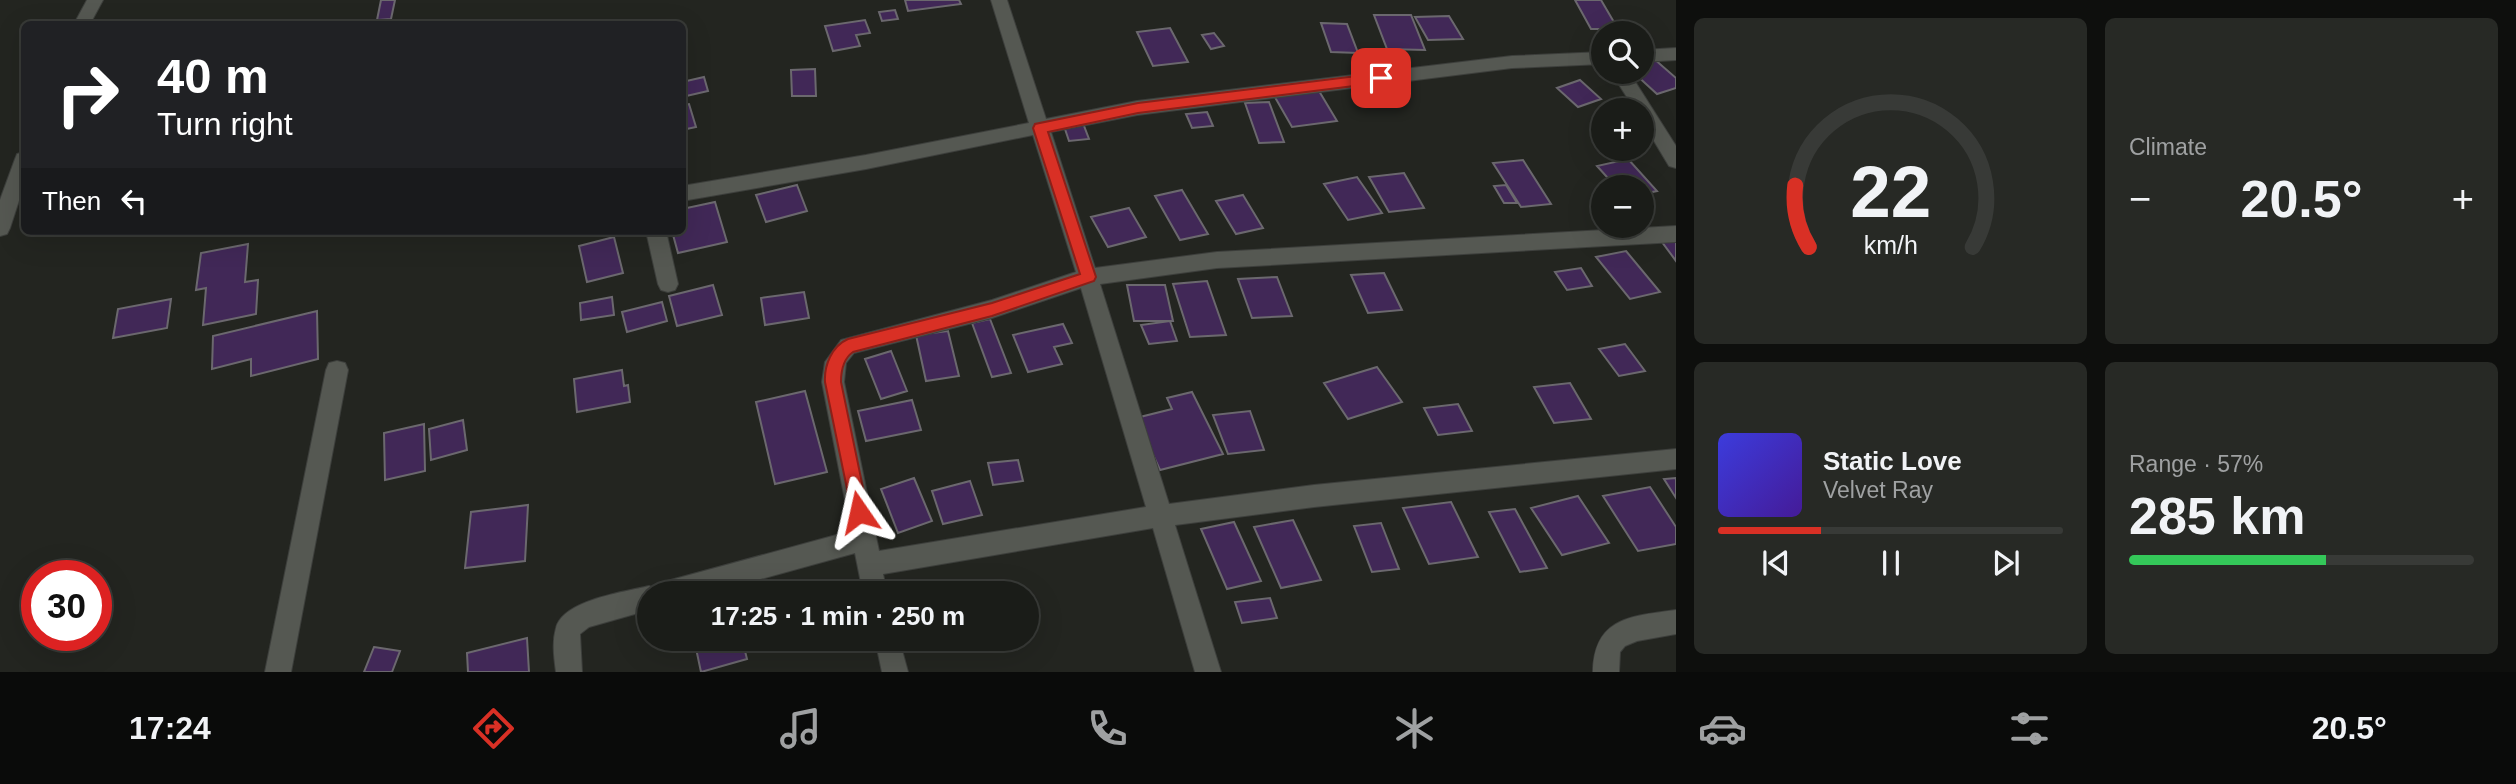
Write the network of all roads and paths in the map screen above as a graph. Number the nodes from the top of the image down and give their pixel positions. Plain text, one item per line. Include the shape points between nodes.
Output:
1 (94, 0) edge
2 (999, 0) edge
3 (84, 21) edge
4 (1676, 54) edge
5 (1654, 55) edge
6 (1591, 59) edge
7 (1628, 84) edge
8 (1040, 128) junction
9 (1676, 161) edge
10 (21, 168) edge
11 (686, 193) edge
12 (0, 228) edge
13 (1676, 234) edge
14 (657, 235) edge
15 (1088, 277) junction
16 (667, 284) dead end
17 (337, 370) dead end
18 (1676, 459) edge
19 (1160, 516) junction
20 (865, 539) junction
21 (868, 565) junction
22 (711, 581) edge
23 (872, 581) edge
24 (637, 601) edge
25 (1676, 622) edge
26 (890, 651) edge
27 (278, 672) edge
28 (569, 672) edge
29 (895, 672) edge
30 (1208, 672) edge
31 (1606, 672) edge

1 - 3 street
2 - 8 street
4 - 5 street
6 - 8 street via 1512,62 1138,108
7 - 9 street
8 - 11 street
8 - 15 street
10 - 12 street
13 - 15 street via 1217,260
14 - 16 street
15 - 19 street
15 - 20 street via 840,352 833,382
17 - 27 street
18 - 19 street
19 - 21 street
19 - 30 street
20 - 21 street
20 - 22 street
21 - 23 street
24 - 28 street via 582,616 568,628
25 - 31 street via 1612,638 1604,653
26 - 29 street

